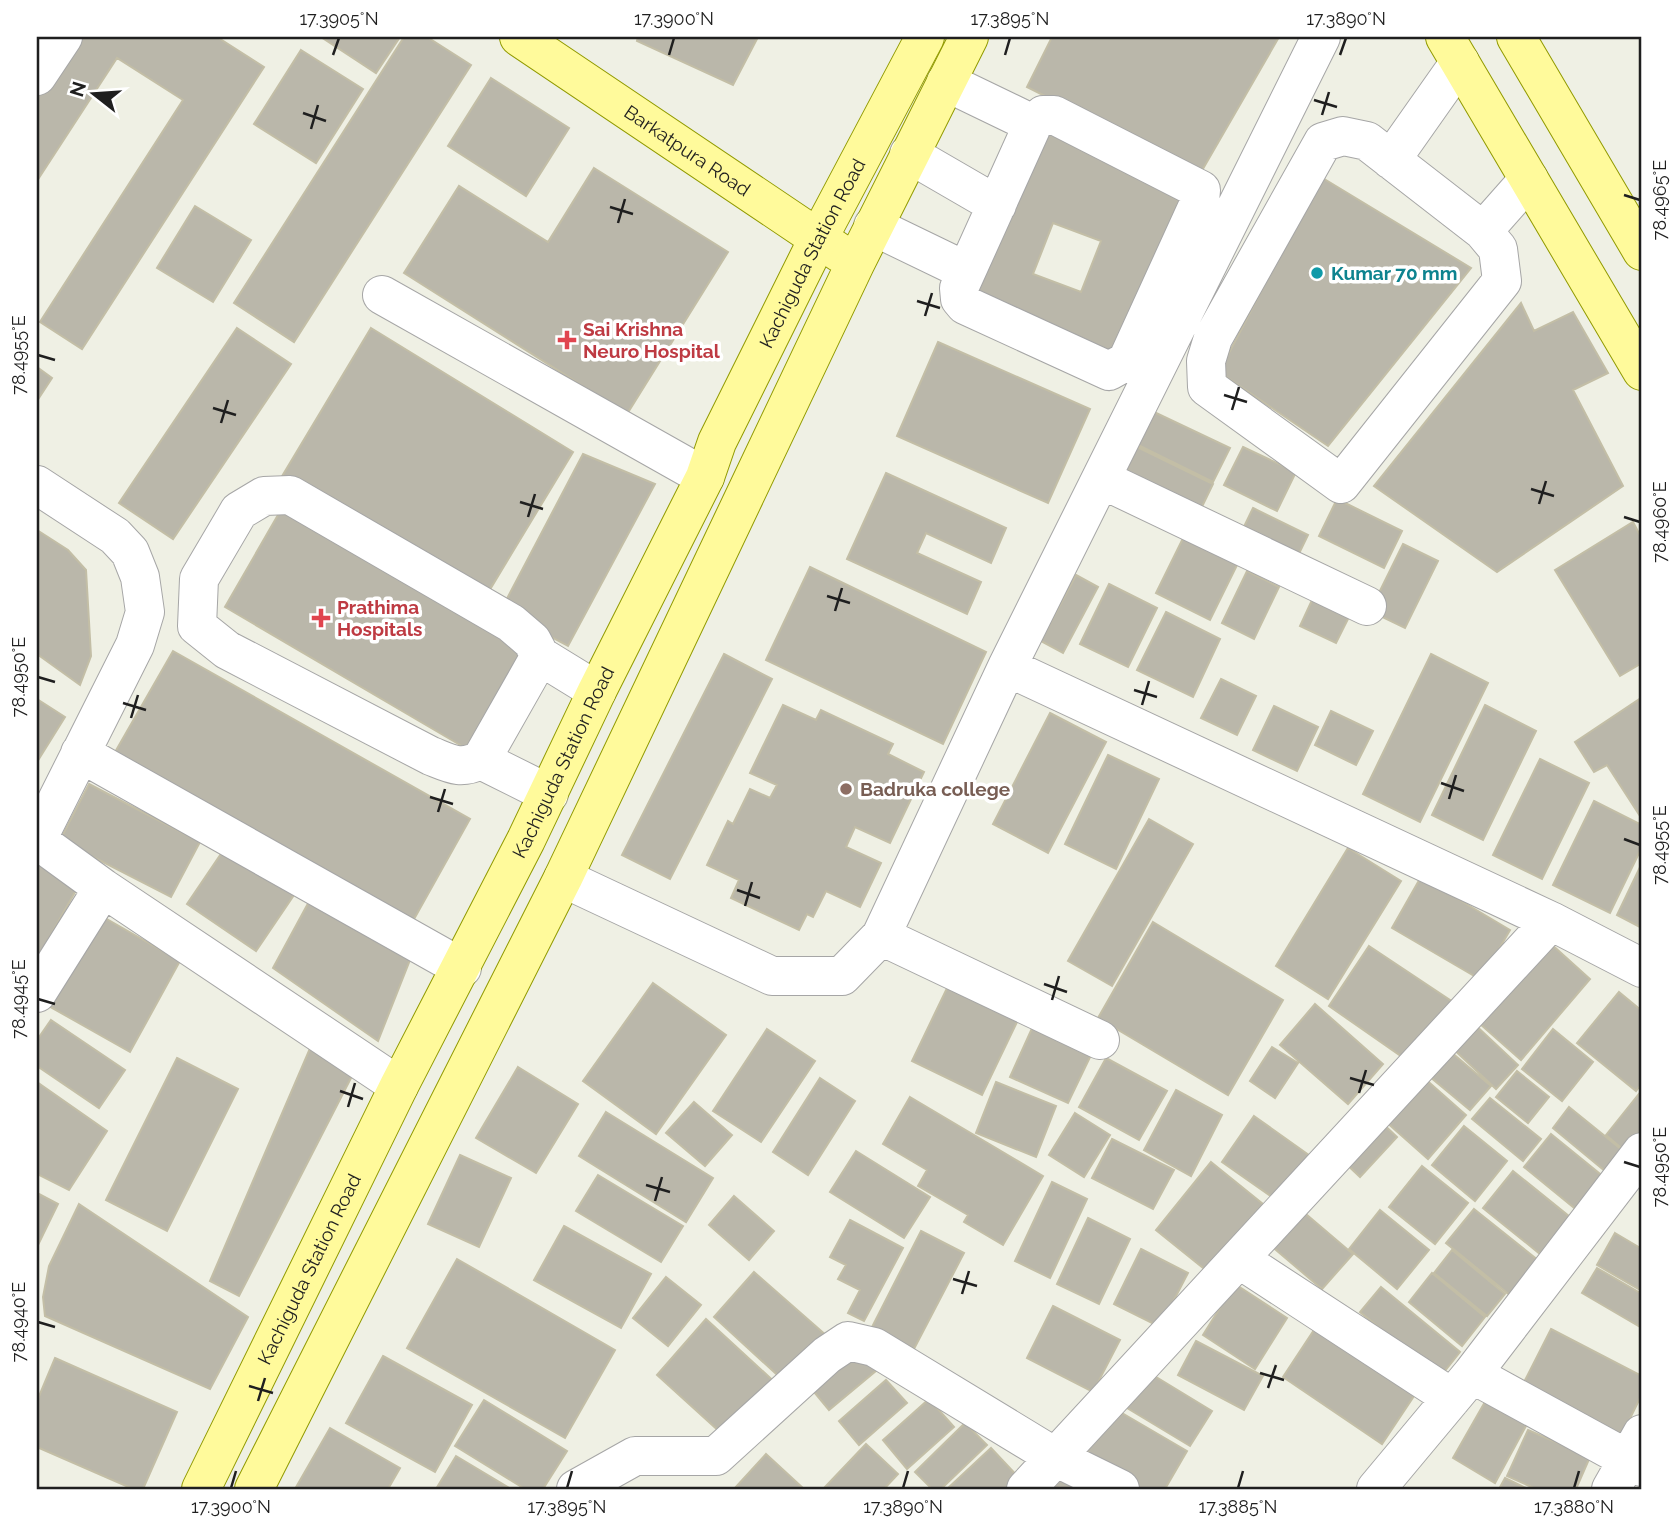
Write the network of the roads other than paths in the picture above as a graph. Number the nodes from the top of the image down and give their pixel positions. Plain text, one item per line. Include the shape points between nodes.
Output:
1 (63, 37) edge
2 (519, 37) edge
3 (925, 37) edge
4 (969, 37) edge
5 (1321, 37) edge
6 (1516, 37) edge
7 (1453, 50) edge
8 (37, 76) edge
9 (946, 82) junction
10 (1033, 124) junction
11 (909, 154) junction
12 (1391, 160) junction
13 (1529, 179) junction
14 (997, 205) junction
15 (873, 226) junction
16 (1483, 231) junction
17 (818, 239) junction
18 (1642, 251) edge
19 (855, 264) junction
20 (966, 271) junction
21 (382, 295) dead end
22 (1642, 371) edge
23 (705, 477) junction
24 (1101, 479) junction
25 (37, 485) edge
26 (1367, 606) dead end
27 (540, 656) junction
28 (1007, 667) junction
29 (597, 691) junction
30 (80, 754) junction
31 (481, 760) junction
32 (549, 794) junction
33 (37, 840) edge
34 (563, 878) junction
35 (103, 888) junction
36 (1551, 921) junction
37 (881, 936) junction
38 (462, 968) junction
39 (1642, 968) edge
40 (37, 993) edge
41 (1100, 1040) dead end
42 (399, 1086) junction
43 (1642, 1152) edge
44 (1239, 1259) junction
45 (1462, 1386) junction
46 (1055, 1457) junction
47 (1631, 1463) edge
48 (201, 1489) edge
49 (254, 1489) edge
50 (576, 1489) edge
51 (1026, 1489) edge
52 (1120, 1489) edge
53 (1376, 1489) edge

1 - 8 street
2 - 17 main road, Barkatpura Road
3 - 17 main road, Kachiguda Station Road
4 - 9 main road
5 - 24 street
6 - 18 main road
7 - 12 street
7 - 13 main road
9 - 10 street
9 - 11 main road
10 - 14 street
10 - 20 street via 1043,115 1054,115 1190,183 1200,190 1195,214 1127,361 1109,371 965,305 959,288
11 - 14 street
11 - 15 main road
12 - 16 street
12 - 16 street via 1367,141 1343,136 1323,142 1213,338 1206,361 1207,387 1341,484 1502,281 1498,249
13 - 16 street
13 - 22 main road
14 - 20 street
15 - 19 main road
15 - 20 street
17 - 19 main road, Barkatpura Road
17 - 23 main road, Kachiguda Station Road via 717,442
19 - 34 main road
21 - 23 street
23 - 29 main road, Kachiguda Station Road
24 - 26 street
24 - 28 street
25 - 30 street via 115,536 130,552 141,577 145,612 135,645
27 - 29 street
27 - 31 street
27 - 31 street via 533,640 511,623 290,495 264,496 239,512 199,579 197,626 227,650 431,756 467,767
28 - 36 street
28 - 37 street
29 - 32 main road, Kachiguda Station Road
30 - 33 street
30 - 38 street
31 - 32 street
32 - 38 main road, Kachiguda Station Road
33 - 35 street
34 - 37 street via 772,976 842,976
34 - 49 main road
35 - 40 street
35 - 42 street
36 - 39 street
36 - 44 street
37 - 41 street
38 - 42 main road, Kachiguda Station Road
42 - 48 main road, Kachiguda Station Road
43 - 45 street
44 - 45 street
44 - 46 street
45 - 47 street
45 - 53 street
46 - 50 street via 874,1347 848,1341 716,1456 635,1456
46 - 51 street
46 - 52 street

